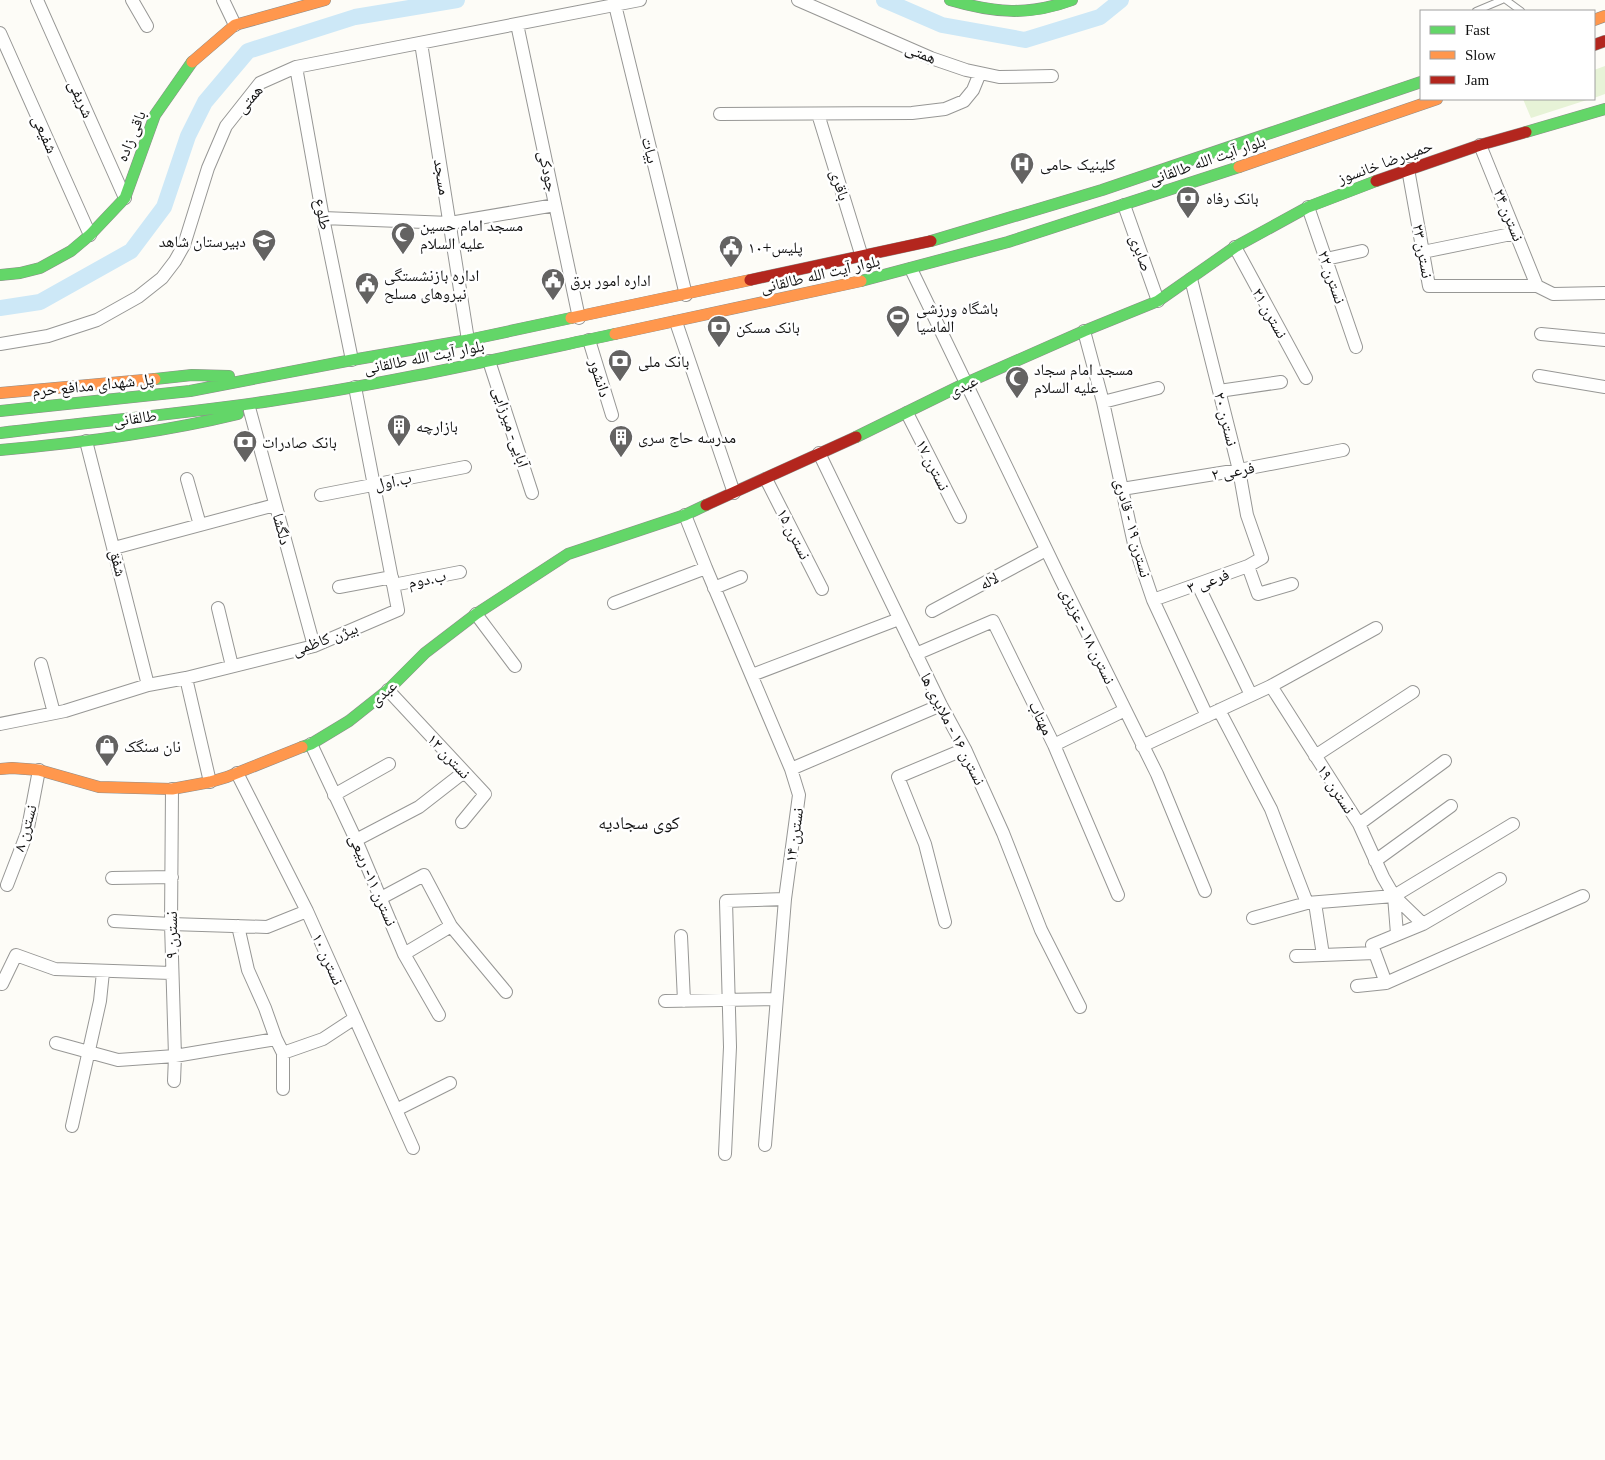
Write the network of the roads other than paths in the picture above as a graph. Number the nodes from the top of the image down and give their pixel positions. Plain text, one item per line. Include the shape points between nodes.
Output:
1 (37, 0) edge
2 (132, 0) edge
3 (222, 0) edge
4 (325, 0) edge
5 (640, 0) edge
6 (798, 0) edge
7 (950, 0) edge
8 (1072, 0) edge
9 (1502, 0) edge
10 (1506, 0) edge
11 (615, 5) junction
12 (1478, 10) edge
13 (1521, 10) edge
14 (517, 24) junction
15 (235, 25) junction
16 (146, 26) dead end
17 (0, 34) edge
18 (421, 43) junction
19 (296, 68) junction
20 (980, 73) junction
21 (1052, 76) dead end
22 (1420, 82) edge
23 (1434, 100) edge
24 (1605, 109) edge
25 (720, 114) dead end
26 (818, 114) junction
27 (1480, 145) junction
28 (1408, 169) junction
29 (125, 198) junction
30 (555, 205) junction
31 (1124, 205) junction
32 (1308, 207) junction
33 (323, 218) junction
34 (450, 223) junction
35 (1516, 233) junction
36 (90, 235) junction
37 (1235, 247) junction
38 (1362, 251) dead end
39 (1423, 252) junction
40 (862, 257) junction
41 (1326, 259) junction
42 (912, 270) junction
43 (0, 275) edge
44 (1191, 279) junction
45 (1537, 286) junction
46 (1605, 293) edge
47 (686, 295) junction
48 (1158, 301) junction
49 (579, 318) junction
50 (676, 322) junction
51 (1084, 331) junction
52 (1541, 334) dead end
53 (468, 340) junction
54 (589, 340) junction
55 (1605, 340) edge
56 (0, 344) edge
57 (1356, 347) dead end
58 (352, 360) junction
59 (489, 361) junction
60 (1539, 376) dead end
61 (262, 377) junction
62 (1306, 378) dead end
63 (1280, 382) dead end
64 (966, 383) junction
65 (355, 387) junction
66 (1605, 387) edge
67 (1158, 388) dead end
68 (190, 391) joint
69 (1219, 391) junction
70 (0, 393) edge
71 (270, 401) junction
72 (1103, 402) junction
73 (0, 411) edge
74 (250, 411) junction
75 (907, 413) junction
76 (612, 415) dead end
77 (0, 433) edge
78 (86, 442) junction
79 (0, 450) edge
80 (1343, 450) dead end
81 (818, 453) junction
82 (466, 467) dead end
83 (1239, 470) junction
84 (187, 479) dead end
85 (766, 479) junction
86 (374, 484) junction
87 (1122, 489) junction
88 (532, 492) dead end
89 (734, 494) junction
90 (321, 495) dead end
91 (275, 505) junction
92 (685, 515) junction
93 (960, 516) dead end
94 (200, 525) junction
95 (114, 548) junction
96 (1046, 550) junction
97 (1262, 558) joint
98 (1248, 566) junction
99 (706, 568) junction
100 (460, 572) dead end
101 (741, 577) dead end
102 (392, 581) junction
103 (1292, 584) dead end
104 (1198, 585) junction
105 (339, 587) dead end
106 (714, 588) junction
107 (822, 589) dead end
108 (1153, 600) junction
109 (614, 603) dead end
110 (218, 608) dead end
111 (932, 611) dead end
112 (476, 614) junction
113 (899, 619) junction
114 (1376, 628) dead end
115 (314, 646) junction
116 (916, 654) junction
117 (41, 664) dead end
118 (232, 666) junction
119 (515, 666) dead end
120 (752, 675) junction
121 (186, 678) junction
122 (148, 686) junction
123 (1270, 686) junction
124 (388, 690) junction
125 (1413, 692) dead end
126 (1251, 695) junction
127 (940, 705) junction
128 (1125, 710) junction
129 (1219, 710) junction
130 (54, 713) junction
131 (1207, 716) junction
132 (0, 724) edge
133 (311, 744) junction
134 (1054, 745) junction
135 (1142, 746) junction
136 (965, 749) junction
137 (1315, 756) junction
138 (1445, 761) dead end
139 (389, 764) dead end
140 (0, 769) edge
141 (791, 769) junction
142 (40, 770) junction
143 (464, 772) junction
144 (237, 773) junction
145 (210, 782) junction
146 (172, 789) junction
147 (334, 795) junction
148 (1451, 806) dead end
149 (462, 822) dead end
150 (1359, 824) junction
151 (1513, 824) dead end
152 (356, 840) junction
153 (1375, 861) junction
154 (172, 877) junction
155 (112, 878) dead end
156 (1500, 879) dead end
157 (7, 885) dead end
158 (1205, 891) dead end
159 (1118, 895) dead end
160 (1394, 896) junction
161 (1583, 896) dead end
162 (381, 898) junction
163 (785, 898) junction
164 (1311, 903) junction
165 (307, 912) junction
166 (1253, 918) dead end
167 (114, 921) dead end
168 (945, 922) dead end
169 (171, 924) junction
170 (1423, 924) junction
171 (238, 926) junction
172 (451, 926) junction
173 (1397, 934) junction
174 (681, 936) dead end
175 (1375, 953) junction
176 (404, 954) junction
177 (1323, 955) junction
178 (1296, 956) dead end
179 (103, 972) junction
180 (171, 973) junction
181 (1386, 983) junction
182 (2, 984) dead end
183 (1356, 986) dead end
184 (506, 992) dead end
185 (776, 999) junction
186 (729, 1000) junction
187 (666, 1001) dead end
188 (684, 1001) junction
189 (1080, 1007) dead end
190 (439, 1014) dead end
191 (355, 1018) junction
192 (276, 1039) junction
193 (56, 1043) dead end
194 (89, 1052) junction
195 (283, 1053) junction
196 (175, 1056) junction
197 (174, 1081) dead end
198 (450, 1083) dead end
199 (283, 1088) dead end
200 (396, 1110) junction
201 (72, 1126) dead end
202 (765, 1145) dead end
203 (413, 1148) dead end
204 (725, 1154) dead end

1 - 29 street, شریفی
2 - 16 street
3 - 15 street
4 - 15 main road, باقی زاده
5 - 11 street, همتی
6 - 20 street, همتی via 931,58
7 - 8 main road via 994,11 1018,12 1054,8
9 - 12 lane
10 - 13 lane
11 - 14 street, همتی
11 - 47 street, بیات
14 - 18 street, همتی
14 - 30 street, جودکی
15 - 29 main road, باقی زاده via 192,62 155,115
17 - 36 street, شفیعی
18 - 19 street, همتی
18 - 34 street, مسجد
19 - 33 street, طلوع
19 - 56 street, همتی via 260,83 226,126 208,168 184,245 162,278 138,297 97,320 48,336
20 - 21 street, همتی via 999,77
20 - 26 street via 964,101 944,109 912,113
22 - 40 main road, بلوار آیت الله طالقانی via 1010,219
23 - 31 main road, بلوار آیت الله طالقانی
24 - 27 main road, حمیدرضا خانسوز
25 - 26 street
26 - 40 street, باقری
27 - 28 main road, حمیدرضا خانسوز
27 - 35 street, نسترن ۲۴
28 - 32 main road, حمیدرضا خانسوز
28 - 39 street, نسترن ۲۳
29 - 36 main road, باقی زاده
30 - 34 street
30 - 49 street, جودکی
31 - 42 main road, بلوار آیت الله طالقانی
31 - 48 street, صابری
32 - 37 main road, حمیدرضا خانسوز
32 - 41 street, نسترن ۲۲
33 - 34 street
33 - 58 street, طلوع
34 - 53 street, مسجد
35 - 39 street
35 - 45 street, نسترن ۲۴
36 - 43 main road, باقی زاده via 71,252 40,268
37 - 44 main road, حمیدرضا خانسوز
37 - 62 street, نسترن ۲۱
38 - 41 street
39 - 45 street, نسترن ۲۳ via 1430,286
40 - 47 main road, بلوار آیت الله طالقانی
41 - 57 street, نسترن ۲۲
42 - 50 main road, بلوار آیت الله طالقانی
42 - 64 street, نسترن ۱۸ - عزیزی
44 - 48 main road, عبدی
44 - 69 street, نسترن ۲۰
45 - 46 street via 1553,294
47 - 49 main road, بلوار آیت الله طالقانی
48 - 51 main road, عبدی
49 - 53 main road, بلوار آیت الله طالقانی
50 - 54 main road, بلوار آیت الله طالقانی
50 - 89 street
51 - 64 main road, عبدی
51 - 72 street, نسترن ۱۹ - قادری
52 - 55 street
53 - 58 main road, بلوار آیت الله طالقانی
54 - 59 main road, بلوار آیت الله طالقانی
54 - 76 street, دانشور
58 - 61 main road, بلوار آیت الله طالقانی
59 - 65 main road, بلوار آیت الله طالقانی
59 - 88 street, آبایی- میرزایی
60 - 66 street
61 - 68 main road, بلوار آیت الله طالقانی
61 - 70 main road via 192,375
63 - 69 street
64 - 75 main road, عبدی
64 - 96 street, نسترن ۱۸ - عزیزی
65 - 71 main road, بلوار آیت الله طالقانی
65 - 86 street, بیژن کاظمی
67 - 72 street
68 - 73 main road, پل شهدای مدافع حرم
69 - 83 street, نسترن ۲۰
71 - 74 main road, طالقانی
71 - 77 main road, بلوار آیت الله طالقانی
72 - 87 street, نسترن ۱۹ - قادری
74 - 78 main road, طالقانی via 170,430
74 - 91 street, دلگشا
75 - 81 main road, عبدی
75 - 93 street, نسترن ۱۷
78 - 79 main road, طالقانی
78 - 95 street, شفق
80 - 83 street, فرعی ۲
81 - 85 main road, عبدی
81 - 113 street, نسترن ۱۶ - ملایری ها
82 - 86 street, ب.اول
83 - 87 street, فرعی ۲
83 - 97 street, نسترن ۲۰ via 1246,515
84 - 94 street
85 - 89 main road, عبدی
85 - 107 street, نسترن ۱۵
86 - 90 street, ب.اول
86 - 102 street, بیژن کاظمی
87 - 108 street, نسترن ۱۹ - قادری via 1134,544
89 - 92 main road, عبدی
91 - 94 street
91 - 115 street, دلگشا
92 - 99 street, نسترن ۱۴
92 - 112 main road, عبدی via 568,554
94 - 95 street
95 - 122 street, شفق
96 - 111 street, لاله
96 - 128 street, نسترن ۱۸ - عزیزی
97 - 98 street, فرعی ۳
98 - 103 street via 1258,594
98 - 104 street, فرعی ۳
99 - 106 street, نسترن ۱۴
99 - 109 street
100 - 102 street, ب.دوم
101 - 106 street
102 - 105 street, ب.دوم
102 - 115 street, بیژن کاظمی via 398,610
104 - 108 street, فرعی ۳
104 - 126 street
106 - 120 street, نسترن ۱۴
108 - 131 street, نسترن ۱۹ - قادری
110 - 118 street
112 - 119 street
112 - 124 main road, عبدی via 425,653
113 - 116 street, نسترن ۱۶ - ملایری ها
113 - 120 street
114 - 123 street
115 - 118 street, بیژن کاظمی
116 - 127 street, نسترن ۱۶ - ملایری ها
116 - 134 street, مهتاب via 993,621
117 - 130 street
118 - 121 street, بیژن کاظمی
120 - 141 street, نسترن ۱۴
121 - 122 street, بیژن کاظمی
121 - 145 street
122 - 130 street, بیژن کاظمی
123 - 126 street
123 - 137 street, نسترن ۱۹
124 - 133 main road, عبدی via 349,721
124 - 143 street, نسترن ۱۲
125 - 137 street
126 - 129 street
127 - 136 street, نسترن ۱۶ - ملایری ها
127 - 141 street
128 - 134 street
128 - 135 street, نسترن ۱۸ - عزیزی
129 - 131 street
129 - 164 street via 1271,810
130 - 132 street, بیژن کاظمی
131 - 135 street
133 - 144 main road, عبدی
133 - 147 street, نسترن ۱۱- ربیعی
134 - 159 street, مهتاب
135 - 158 street, نسترن ۱۸ - عزیزی via 1157,774
136 - 168 street via 898,777 925,844
136 - 189 street, نسترن ۱۶ - ملایری ها via 1003,833 1041,930
137 - 150 street, نسترن ۱۹
138 - 150 street
139 - 147 street
140 - 142 main road, عبدی
141 - 163 street, نسترن ۱۴ via 799,795
142 - 146 main road, عبدی via 99,787
142 - 157 street, نسترن ۸ via 27,832
143 - 149 street, نسترن ۱۲ via 484,794
143 - 152 street via 419,807
144 - 145 main road, عبدی
144 - 165 street, نسترن ۱۰
145 - 146 main road, عبدی
146 - 154 street, نسترن ۹
147 - 152 street, نسترن ۱۱- ربیعی
148 - 153 street
150 - 153 street, نسترن ۱۹
151 - 160 street
152 - 162 street, نسترن ۱۱- ربیعی
153 - 160 street, نسترن ۱۹
154 - 155 street
154 - 169 street, نسترن ۹
156 - 170 street
160 - 164 street
160 - 170 street, نسترن ۱۹
160 - 173 street, نسترن ۱۹
161 - 181 street
162 - 172 street via 424,875
162 - 176 street, نسترن ۱۱- ربیعی
163 - 185 street, نسترن ۱۴
163 - 186 street via 726,901
164 - 166 street
164 - 177 street
165 - 171 street via 267,927
165 - 191 street, نسترن ۱۰
167 - 169 street
169 - 171 street
169 - 180 street, نسترن ۹
170 - 173 street
171 - 192 street via 248,970
172 - 176 street
172 - 184 street
173 - 175 street via 1372,944
174 - 188 street
175 - 177 street
175 - 181 street
176 - 190 street, نسترن ۱۱- ربیعی
177 - 178 street
179 - 180 street
179 - 182 street via 56,969 16,955
179 - 194 street
180 - 196 street, نسترن ۹
181 - 183 street
185 - 186 street
185 - 202 street, نسترن ۱۴
186 - 188 street
186 - 204 street
187 - 188 street
191 - 195 street via 323,1039
191 - 200 street, نسترن ۱۰
192 - 195 street
192 - 196 street
193 - 194 street
194 - 196 street via 118,1060
194 - 201 street
195 - 199 street
196 - 197 street, نسترن ۹
198 - 200 street
200 - 203 street, نسترن ۱۰

